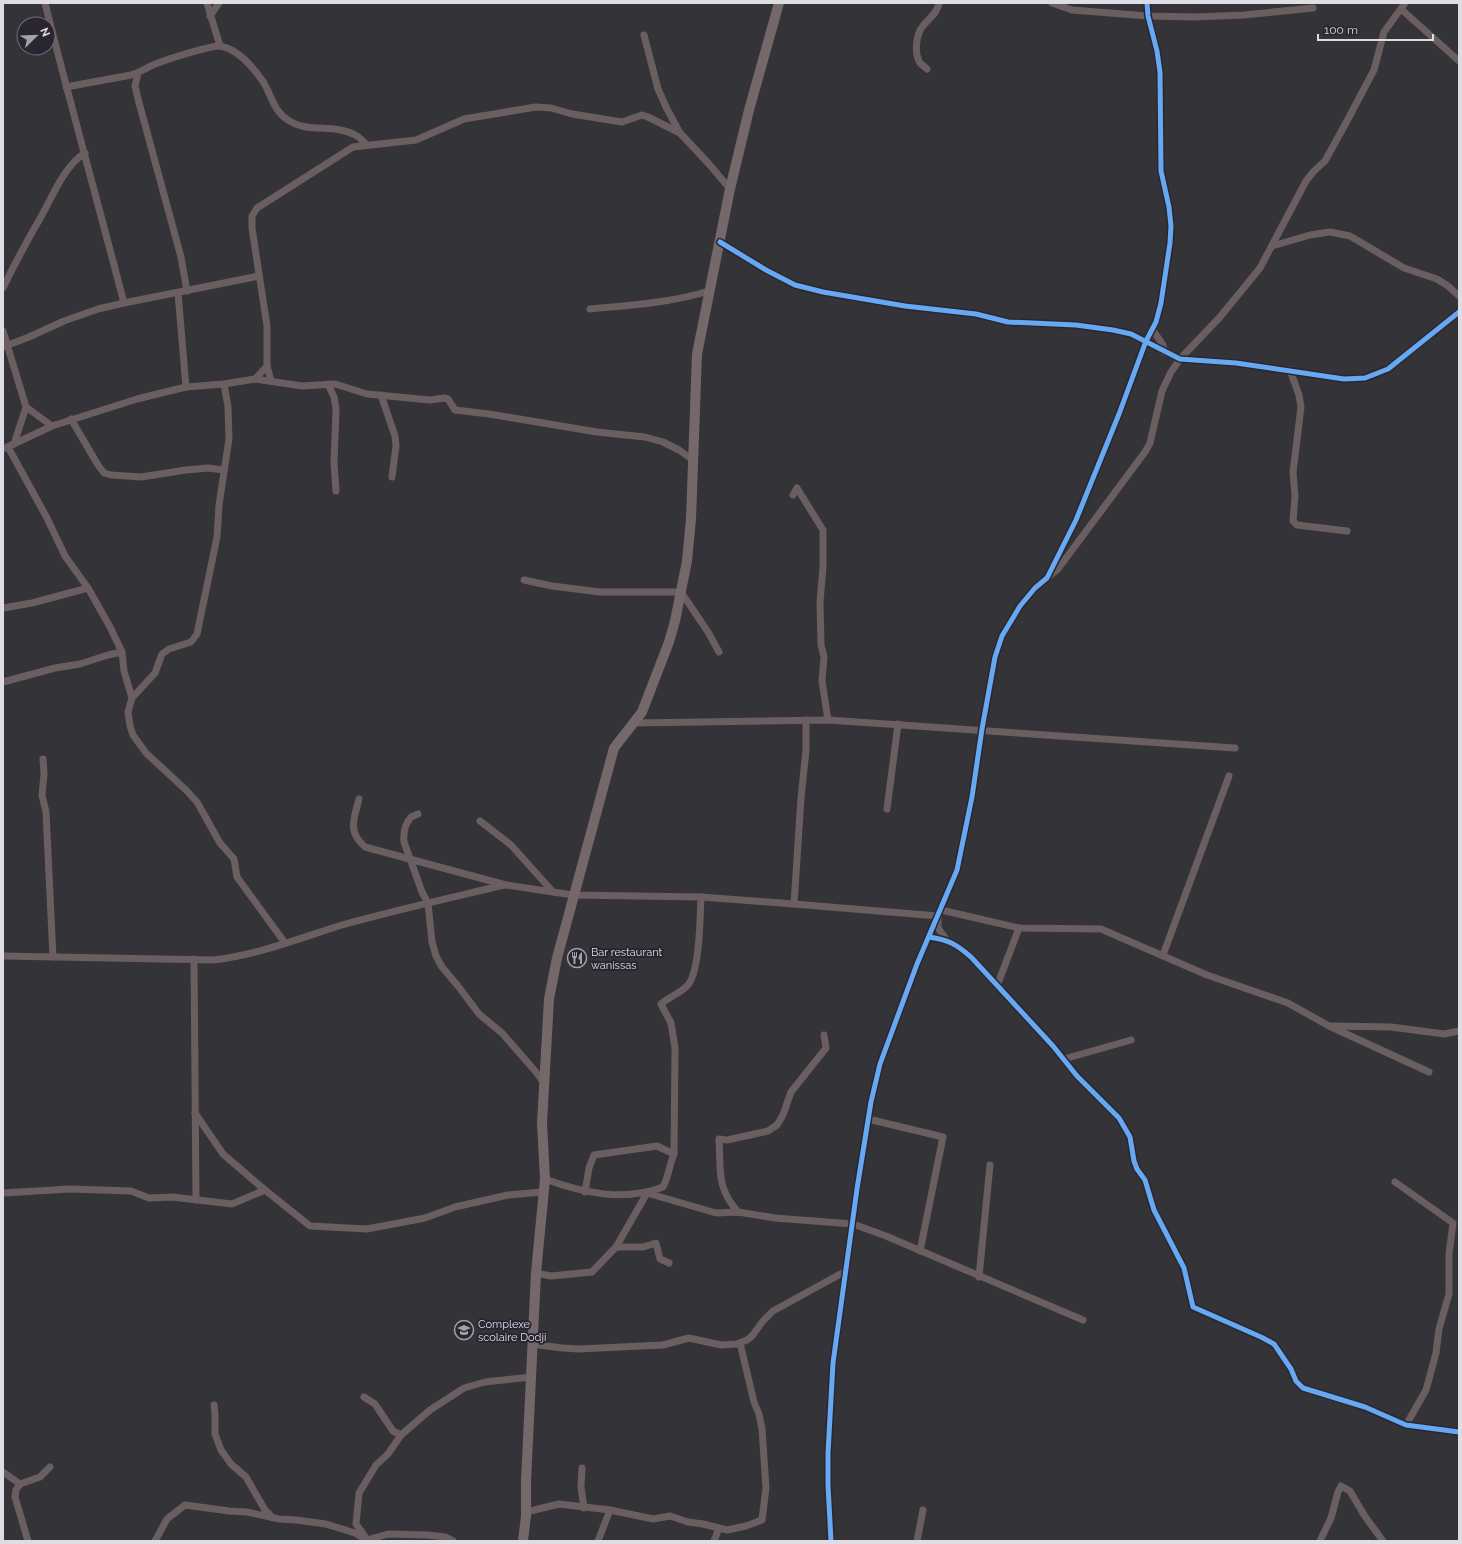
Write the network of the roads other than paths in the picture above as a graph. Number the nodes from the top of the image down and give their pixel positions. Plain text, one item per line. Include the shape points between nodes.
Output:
1 (45, 3) edge
2 (207, 3) edge
3 (219, 3) edge
4 (779, 3) edge
5 (939, 3) edge
6 (1052, 3) edge
7 (1148, 3) edge
8 (1403, 6) edge
9 (1313, 8) dead end
10 (210, 16) junction
11 (1148, 16) junction
12 (644, 35) dead end
13 (220, 46) junction
14 (1459, 61) edge
15 (927, 70) dead end
16 (138, 73) junction
17 (66, 86) junction
18 (680, 132) junction
19 (367, 145) junction
20 (85, 153) junction
21 (730, 189) junction
22 (720, 242) junction
23 (1272, 246) junction
24 (259, 276) junction
25 (3, 288) edge
26 (187, 291) junction
27 (709, 291) junction
28 (178, 293) junction
29 (1459, 296) edge
30 (124, 303) junction
31 (590, 309) dead end
32 (1459, 312) edge
33 (1152, 329) junction
34 (3, 331) edge
35 (1146, 341) junction
36 (5, 346) edge
37 (1164, 352) junction
38 (1180, 359) junction
39 (266, 366) junction
40 (1290, 370) junction
41 (255, 379) junction
42 (272, 381) junction
43 (224, 384) junction
44 (328, 384) junction
45 (186, 387) junction
46 (381, 395) junction
47 (26, 406) junction
48 (71, 419) junction
49 (52, 426) junction
50 (9, 447) edge
51 (693, 460) junction
52 (224, 470) junction
53 (392, 477) dead end
54 (336, 491) dead end
55 (793, 495) dead end
56 (1347, 531) dead end
57 (1047, 578) junction
58 (524, 580) dead end
59 (88, 588) junction
60 (681, 592) junction
61 (3, 608) edge
62 (122, 652) junction
63 (719, 652) dead end
64 (3, 682) edge
65 (132, 698) junction
66 (806, 720) junction
67 (828, 720) junction
68 (633, 723) junction
69 (898, 724) junction
70 (982, 729) junction
71 (1235, 748) dead end
72 (43, 759) dead end
73 (1230, 776) dead end
74 (358, 799) dead end
75 (887, 809) dead end
76 (418, 814) dead end
77 (480, 821) dead end
78 (410, 859) junction
79 (506, 885) junction
80 (552, 892) junction
81 (573, 895) junction
82 (701, 898) junction
83 (428, 903) junction
84 (794, 904) junction
85 (939, 913) junction
86 (1019, 928) junction
87 (929, 937) junction
88 (946, 939) junction
89 (285, 944) junction
90 (1163, 955) junction
91 (3, 956) edge
92 (53, 957) junction
93 (194, 959) junction
94 (997, 986) junction
95 (1329, 1026) junction
96 (1459, 1031) edge
97 (824, 1035) dead end
98 (1131, 1040) dead end
99 (1064, 1059) junction
100 (1430, 1072) dead end
101 (544, 1084) junction
102 (194, 1113) junction
103 (868, 1120) junction
104 (674, 1154) junction
105 (990, 1165) dead end
106 (545, 1179) junction
107 (1395, 1182) dead end
108 (265, 1190) junction
109 (543, 1192) junction
110 (585, 1192) junction
111 (3, 1193) edge
112 (647, 1193) junction
113 (196, 1200) junction
114 (738, 1212) junction
115 (853, 1224) junction
116 (616, 1247) junction
117 (920, 1251) junction
118 (669, 1263) dead end
119 (846, 1271) junction
120 (536, 1273) junction
121 (979, 1277) junction
122 (1083, 1320) dead end
123 (740, 1343) junction
124 (532, 1344) junction
125 (531, 1377) junction
126 (364, 1397) dead end
127 (214, 1405) dead end
128 (1406, 1425) junction
129 (1459, 1432) edge
130 (401, 1435) junction
131 (50, 1467) dead end
132 (582, 1468) dead end
133 (3, 1472) edge
134 (20, 1484) junction
135 (584, 1508) junction
136 (610, 1510) junction
137 (923, 1510) dead end
138 (526, 1512) junction
139 (272, 1517) junction
140 (720, 1528) junction
141 (365, 1540) edge
142 (28, 1541) edge
143 (154, 1541) edge
144 (453, 1541) edge
145 (523, 1541) edge
146 (598, 1541) edge
147 (714, 1541) edge
148 (831, 1541) edge
149 (917, 1541) edge
150 (1320, 1541) edge
151 (1383, 1541) edge

1 - 17 street
2 - 10 street
3 - 10 street
4 - 21 main road
5 - 15 street via 938,9 918,34 918,56
6 - 11 street via 1072,10
7 - 11 street
8 - 14 street
8 - 23 street via 1384,32 1374,70 1348,121 1325,161 1306,181
9 - 11 street via 1244,15
10 - 13 street
11 - 33 street via 1160,72 1161,171 1171,226 1161,302
12 - 18 street via 658,89
13 - 16 street via 157,63
13 - 19 street via 236,52 248,62 263,81 278,111 287,120 302,127 342,130 356,135
16 - 17 street
16 - 26 street via 135,86 181,257
17 - 20 street
18 - 19 street via 642,115 622,122 536,107 464,119 416,140
18 - 21 street
19 - 24 street via 353,147 257,208 252,216 252,228
20 - 25 street via 72,165 57,187
20 - 30 street
21 - 22 main road
22 - 27 main road
22 - 35 street via 795,285 823,292 906,306 976,314 1008,322 1076,325 1113,330
23 - 29 street via 1330,232 1350,236 1404,268 1437,279
23 - 38 street via 1260,268 1220,317
24 - 26 street
24 - 39 street via 267,326
26 - 28 street
27 - 31 street via 656,303
27 - 51 main road via 697,354
28 - 30 street
28 - 45 street
30 - 36 street via 64,321
32 - 40 street via 1388,369 1365,378 1344,379
33 - 35 street
33 - 37 street via 1163,345
34 - 36 street
35 - 37 street
35 - 57 street via 1076,520
36 - 47 street
37 - 38 street
38 - 40 street
38 - 57 street via 1162,390 1150,443 1145,452 1058,569
39 - 41 street
39 - 42 street
40 - 56 street via 1301,408 1293,472 1293,521 1297,524
41 - 42 street
41 - 43 street
42 - 44 street via 302,386
43 - 45 street
43 - 52 street via 229,439
44 - 46 street
44 - 54 street via 336,409
45 - 48 street
46 - 51 street via 430,400 444,398 448,399 454,410 645,437 663,442
46 - 53 street via 395,436
47 - 49 street
47 - 50 street
48 - 49 street
48 - 52 street via 98,465 111,475 141,477 208,468
49 - 50 street
50 - 59 street via 65,556
51 - 60 main road via 691,519
52 - 65 street via 217,537 197,634 192,642 164,652 155,673
55 - 67 street via 797,488 823,530 821,645 824,657 822,681
57 - 70 street via 1020,606 1002,636 995,657
58 - 60 street via 600,592
59 - 61 street
59 - 62 street
60 - 63 street
60 - 68 main road via 669,642 642,712
62 - 64 street
62 - 65 street via 124,671
65 - 89 street via 129,718 133,735 146,753 197,802 220,843 234,859 237,876
66 - 67 street
66 - 68 street
66 - 84 street
67 - 69 street
68 - 81 main road via 614,748
69 - 70 street
69 - 75 street
70 - 71 street
70 - 85 street via 972,797 957,870
72 - 92 street via 42,795 46,812
73 - 90 street
74 - 78 street via 352,823 355,836 360,843 369,849
76 - 78 street via 410,818 404,834
77 - 80 street via 511,845
78 - 79 street
78 - 83 street
79 - 80 street
79 - 83 street
80 - 81 street
81 - 82 street
81 - 101 main road via 548,999
82 - 84 street
82 - 104 street via 698,946 691,980 684,989 661,1004 671,1023 675,1048
83 - 89 street via 370,917
83 - 101 street via 434,949 442,967 478,1014 502,1034
84 - 85 street
85 - 86 street
85 - 87 street
85 - 88 street via 938,928
86 - 90 street via 1101,929
86 - 94 street
87 - 88 street
87 - 103 street via 880,1064
88 - 94 street via 966,953
89 - 93 street via 246,955
90 - 95 street via 1207,975 1288,1003
91 - 92 street
92 - 93 street
93 - 102 street
94 - 99 street
95 - 96 street via 1390,1027 1444,1034
95 - 100 street
97 - 114 street via 826,1048 791,1092 777,1125 744,1137 719,1140 721,1185
98 - 99 street
99 - 128 street via 1119,1118 1130,1137 1137,1169 1145,1180 1154,1210 1184,1268 1193,1308 1274,1344 1303,1388 1364,1407
101 - 106 main road via 542,1123
102 - 108 street via 223,1154
102 - 113 street
103 - 115 street
103 - 117 street via 943,1137
104 - 110 street via 657,1146 594,1155
104 - 112 street via 663,1187
105 - 121 street
106 - 109 main road
106 - 110 street
107 - 128 street via 1453,1223 1448,1254 1449,1294 1439,1329 1436,1353 1426,1390
108 - 109 street via 310,1226 367,1229 425,1218 455,1207 508,1195
108 - 113 street via 232,1204
109 - 120 main road
110 - 112 street via 613,1195
111 - 113 street via 70,1189 131,1191 149,1198
112 - 114 street via 716,1213
112 - 116 street
114 - 115 street via 775,1218
115 - 117 street
115 - 119 street
116 - 118 street via 643,1247 656,1243 660,1260
116 - 120 street via 592,1272 551,1276
117 - 121 street
119 - 123 street via 774,1311 752,1336
119 - 148 street via 833,1363 828,1457
120 - 124 main road
121 - 122 street
123 - 124 street via 721,1345 689,1338 663,1345 579,1349
123 - 140 street via 762,1429 766,1488 762,1520 727,1530
124 - 125 main road
125 - 130 street via 491,1381 464,1388 430,1410
125 - 138 main road
126 - 130 street via 375,1404 393,1431
127 - 139 street via 215,1434 221,1450 246,1478
128 - 129 street
130 - 141 street via 388,1454 376,1465 359,1493 356,1524
131 - 134 street via 40,1477
132 - 135 street
133 - 134 street
134 - 142 street via 14,1497
135 - 136 street
135 - 138 street via 559,1504
136 - 140 street via 653,1519 670,1516
136 - 146 street
137 - 149 street
138 - 145 main road
139 - 141 street via 326,1524
139 - 143 street via 185,1505 167,1518
140 - 147 street
141 - 144 street via 388,1534 428,1535 445,1537
150 - 151 street via 1331,1518 1341,1486 1350,1491

